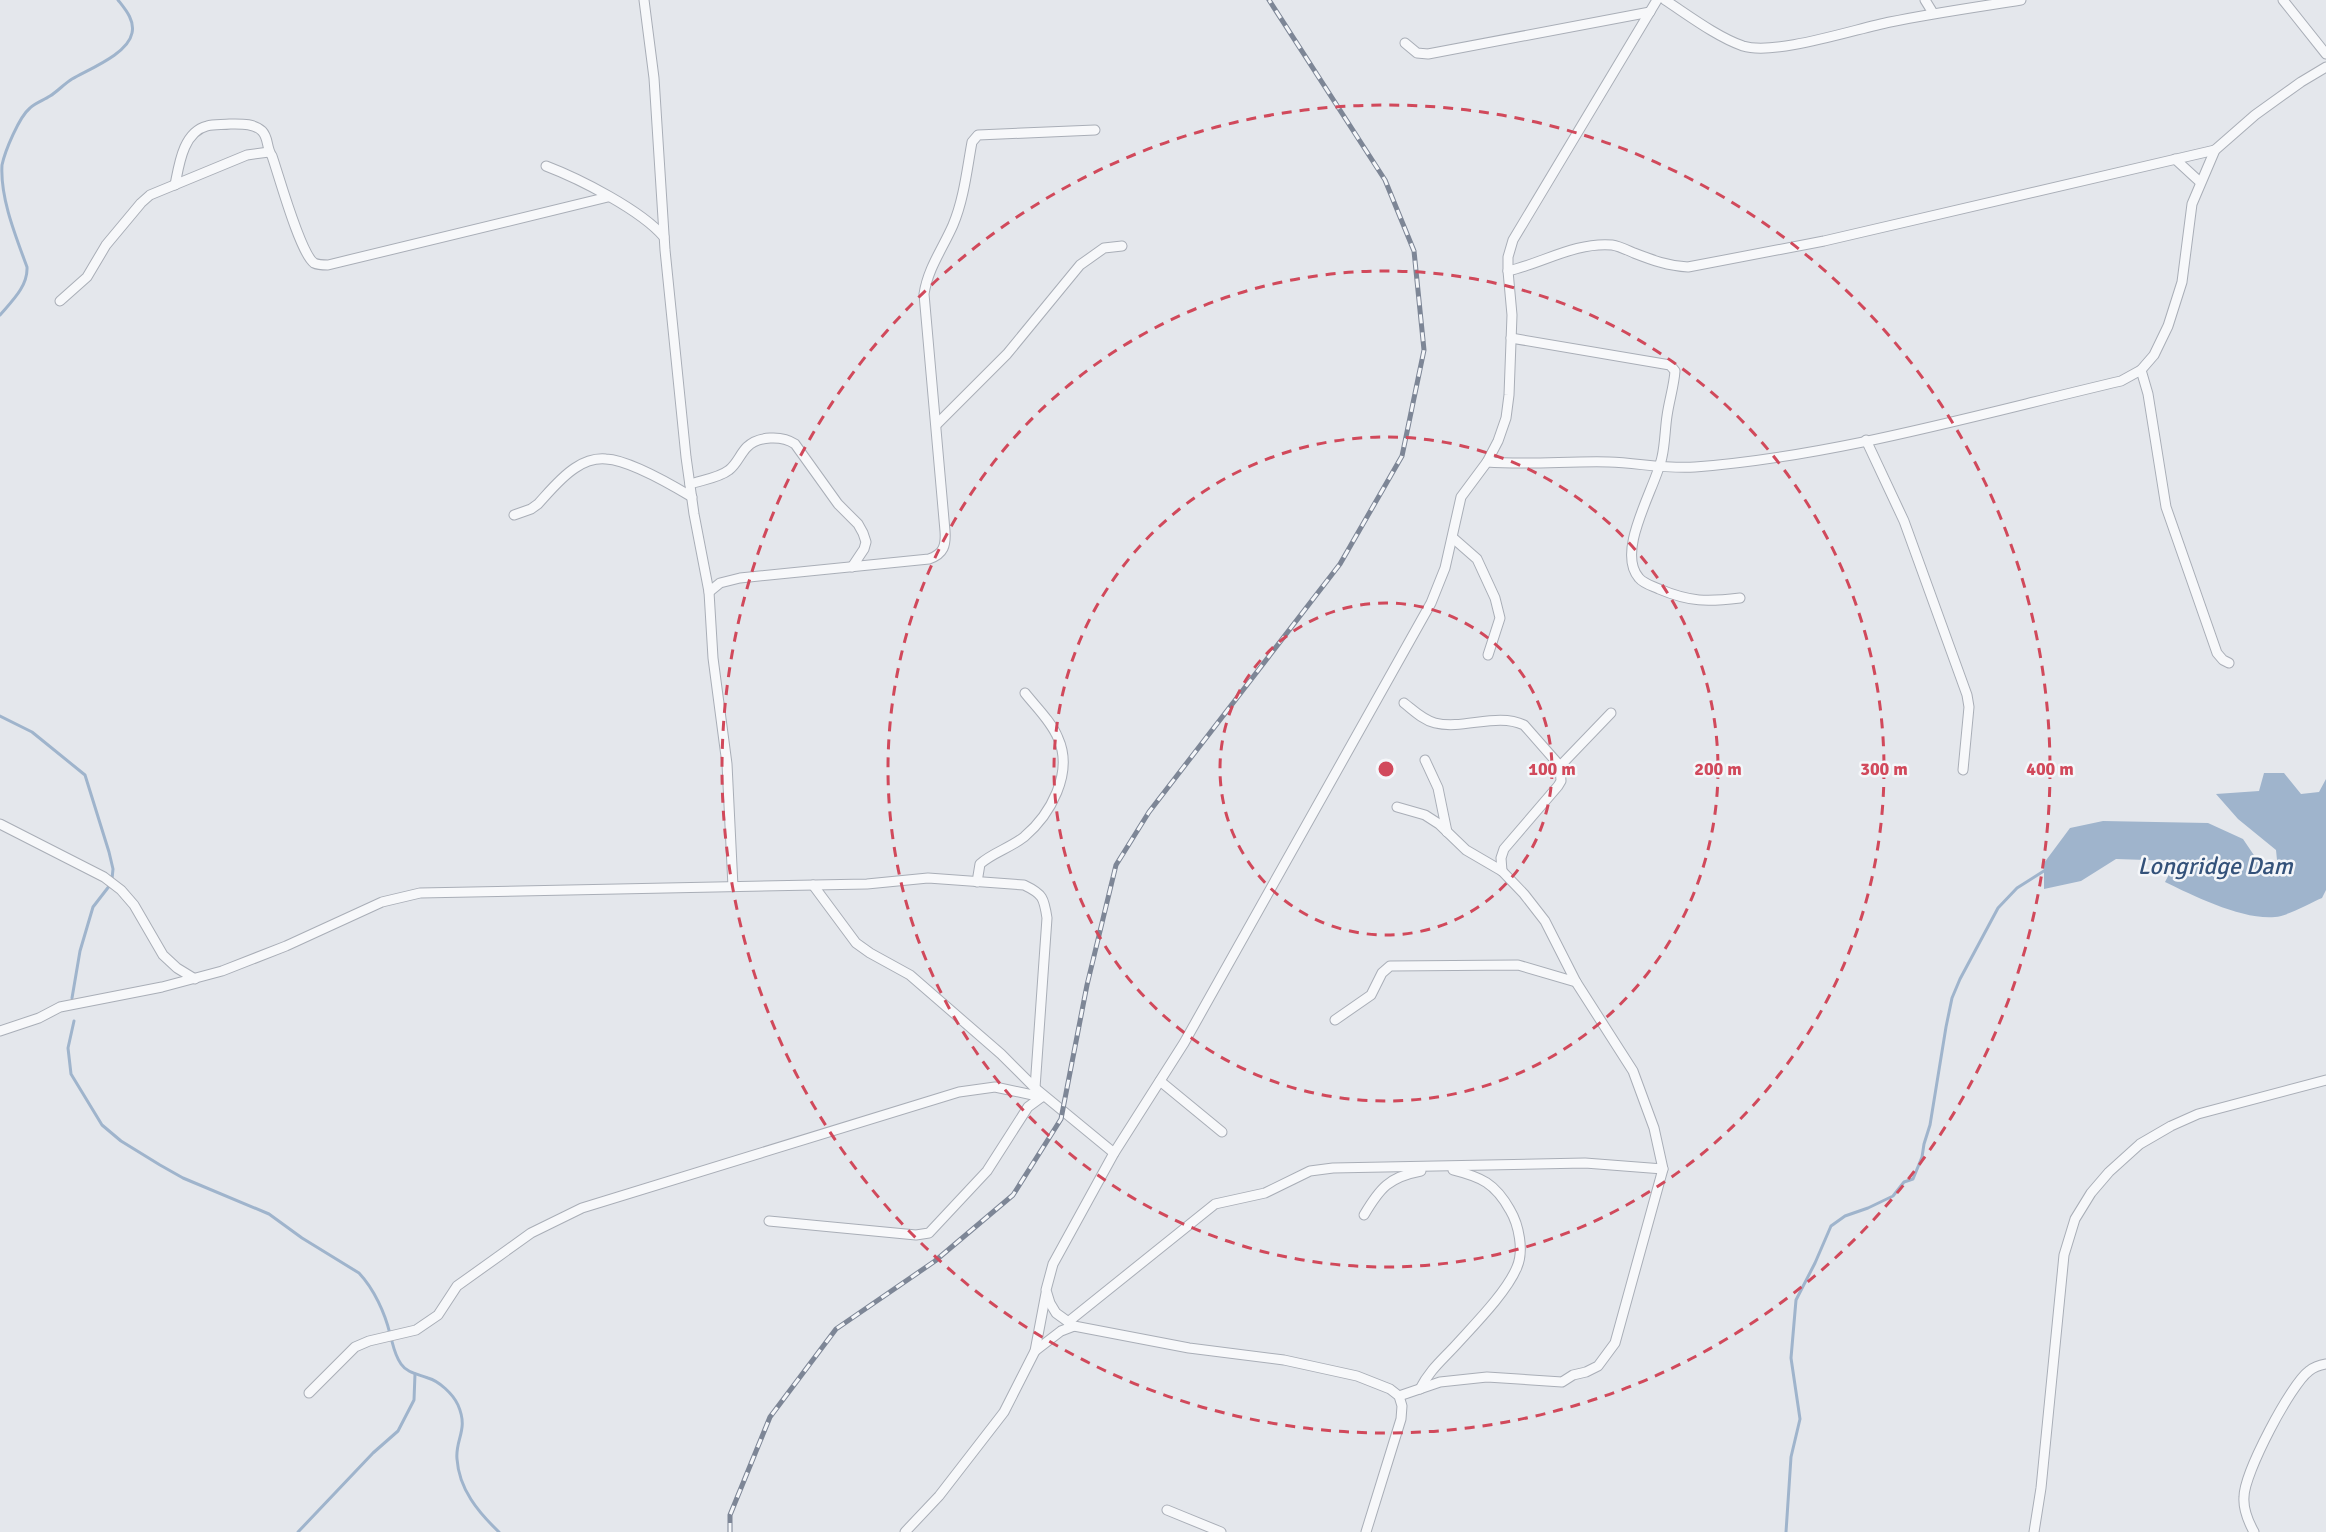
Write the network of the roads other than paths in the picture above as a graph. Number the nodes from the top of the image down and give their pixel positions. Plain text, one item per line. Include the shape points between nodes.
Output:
1 (644, 0) edge
2 (1657, 0) edge
3 (1665, 0) edge
4 (1925, 0) edge
5 (2021, 0) edge
6 (2283, 0) edge
7 (1650, 12) junction
8 (1933, 13) junction
9 (1405, 43) dead end
10 (2326, 54) edge
11 (2326, 67) edge
12 (1095, 130) dead end
13 (2215, 150) junction
14 (269, 152) junction
15 (2175, 159) junction
16 (546, 165) dead end
17 (2200, 182) junction
18 (175, 185) junction
19 (609, 197) junction
20 (664, 237) junction
21 (1122, 246) dead end
22 (1508, 271) junction
23 (60, 301) dead end
24 (1511, 339) junction
25 (2141, 370) junction
26 (937, 424) junction
27 (1866, 440) junction
28 (1487, 462) junction
29 (1659, 467) junction
30 (690, 484) junction
31 (692, 497) junction
32 (514, 515) dead end
33 (1453, 538) junction
34 (852, 567) junction
35 (709, 592) junction
36 (1740, 598) dead end
37 (1488, 655) dead end
38 (2229, 663) dead end
39 (1025, 693) dead end
40 (1404, 703) dead end
41 (1611, 713) dead end
42 (1425, 759) dead end
43 (1560, 766) junction
44 (1963, 770) dead end
45 (1397, 807) dead end
46 (0, 824) edge
47 (1446, 832) junction
48 (1502, 871) junction
49 (977, 882) junction
50 (813, 885) junction
51 (733, 887) junction
52 (195, 979) junction
53 (1576, 982) junction
54 (1335, 1020) dead end
55 (0, 1031) edge
56 (2326, 1080) edge
57 (1160, 1081) junction
58 (1035, 1088) junction
59 (1043, 1096) junction
60 (1222, 1132) dead end
61 (1114, 1153) junction
62 (1663, 1169) junction
63 (1364, 1215) dead end
64 (769, 1221) dead end
65 (1047, 1290) junction
66 (1071, 1324) junction
67 (1035, 1351) junction
68 (2326, 1364) edge
69 (1420, 1389) junction
70 (309, 1393) dead end
71 (1399, 1396) junction
72 (1167, 1510) dead end
73 (905, 1532) edge
74 (1221, 1532) edge
75 (1366, 1532) edge
76 (2034, 1532) edge
77 (2254, 1532) edge

1 - 20 street via 654,78
2 - 7 street
3 - 8 street via 1730,40 1762,48
4 - 8 street
5 - 8 street
6 - 10 street
7 - 9 street via 1428,54 1417,53
7 - 22 street via 1513,240
11 - 13 street via 2255,115
12 - 26 street via 978,135 972,142 953,224 926,280 924,294
13 - 15 street
13 - 17 street
14 - 18 street via 247,155
14 - 18 street via 263,131 256,127 207,126 194,134 183,150
14 - 19 street via 298,234 312,262 318,265
15 - 17 street
15 - 22 street via 1824,241 1688,267 1672,266 1614,245 1595,245
16 - 19 street
17 - 25 street via 2192,204 2177,304 2154,355
18 - 23 street via 141,203 106,245 87,277
19 - 20 street via 646,220
20 - 30 street
21 - 26 street via 1104,248 1080,265 1007,354
22 - 24 street
24 - 28 street via 1506,418
24 - 29 street via 1670,365 1675,371 1674,383
25 - 27 street via 2121,381
25 - 38 street via 2166,507 2217,653
26 - 34 street via 943,550 929,559
27 - 29 street via 1748,461
27 - 44 street via 1904,521 1967,695
28 - 29 street via 1610,462
28 - 33 street via 1461,496
29 - 36 street via 1632,544 1638,577 1694,601
30 - 31 street
30 - 34 street via 729,470 747,447 756,442 789,440 863,533 864,549
31 - 32 street via 672,484 619,462 597,459 575,468 531,509
31 - 35 street
33 - 37 street via 1477,559 1495,598 1500,618
33 - 57 street via 1431,603
34 - 35 street via 740,578
35 - 51 street via 730,793
39 - 49 street via 1059,739 1061,779 1046,814 1022,838 980,864
40 - 43 street via 1424,718 1441,724 1519,722
41 - 43 street
42 - 47 street via 1438,788
43 - 48 street via 1558,786 1504,849
45 - 47 street via 1425,815
46 - 52 street via 104,877 121,890 163,955
47 - 48 street via 1466,850
48 - 53 street via 1545,921
49 - 50 street via 928,878
49 - 58 street via 1024,885 1038,892 1044,901 1047,918
50 - 51 street
50 - 58 street via 856,942 910,975
51 - 52 street via 420,893 382,902 286,946
52 - 55 street via 60,1008
53 - 54 street via 1518,965 1390,966 1371,995
53 - 62 street via 1633,1071 1654,1128
56 - 76 street via 2198,1114 2171,1126 2140,1144 2091,1193 2075,1220 2064,1255
57 - 60 street
57 - 61 street
58 - 59 street
59 - 61 street
59 - 64 street via 1028,1107 987,1171 929,1233
59 - 70 street via 995,1087 959,1092 582,1208 531,1233 457,1286 438,1315 416,1330 355,1347
61 - 65 street via 1053,1264
62 - 66 street via 1585,1163 1333,1168 1310,1172 1265,1193 1215,1204
62 - 69 street via 1615,1342 1598,1366 1562,1382 1486,1377 1440,1382
63 - 69 street via 1386,1184 1418,1171 1435,1169 1477,1176 1491,1184 1514,1216 1520,1242 1518,1266 1507,1285 1435,1365
65 - 66 street via 1056,1313
65 - 67 street
66 - 67 street
66 - 71 street via 1358,1376
67 - 73 street via 990,1433
68 - 77 street via 2308,1371 2297,1384 2255,1458 2244,1497 2247,1519
69 - 71 street
71 - 75 street via 1401,1419
72 - 74 street

